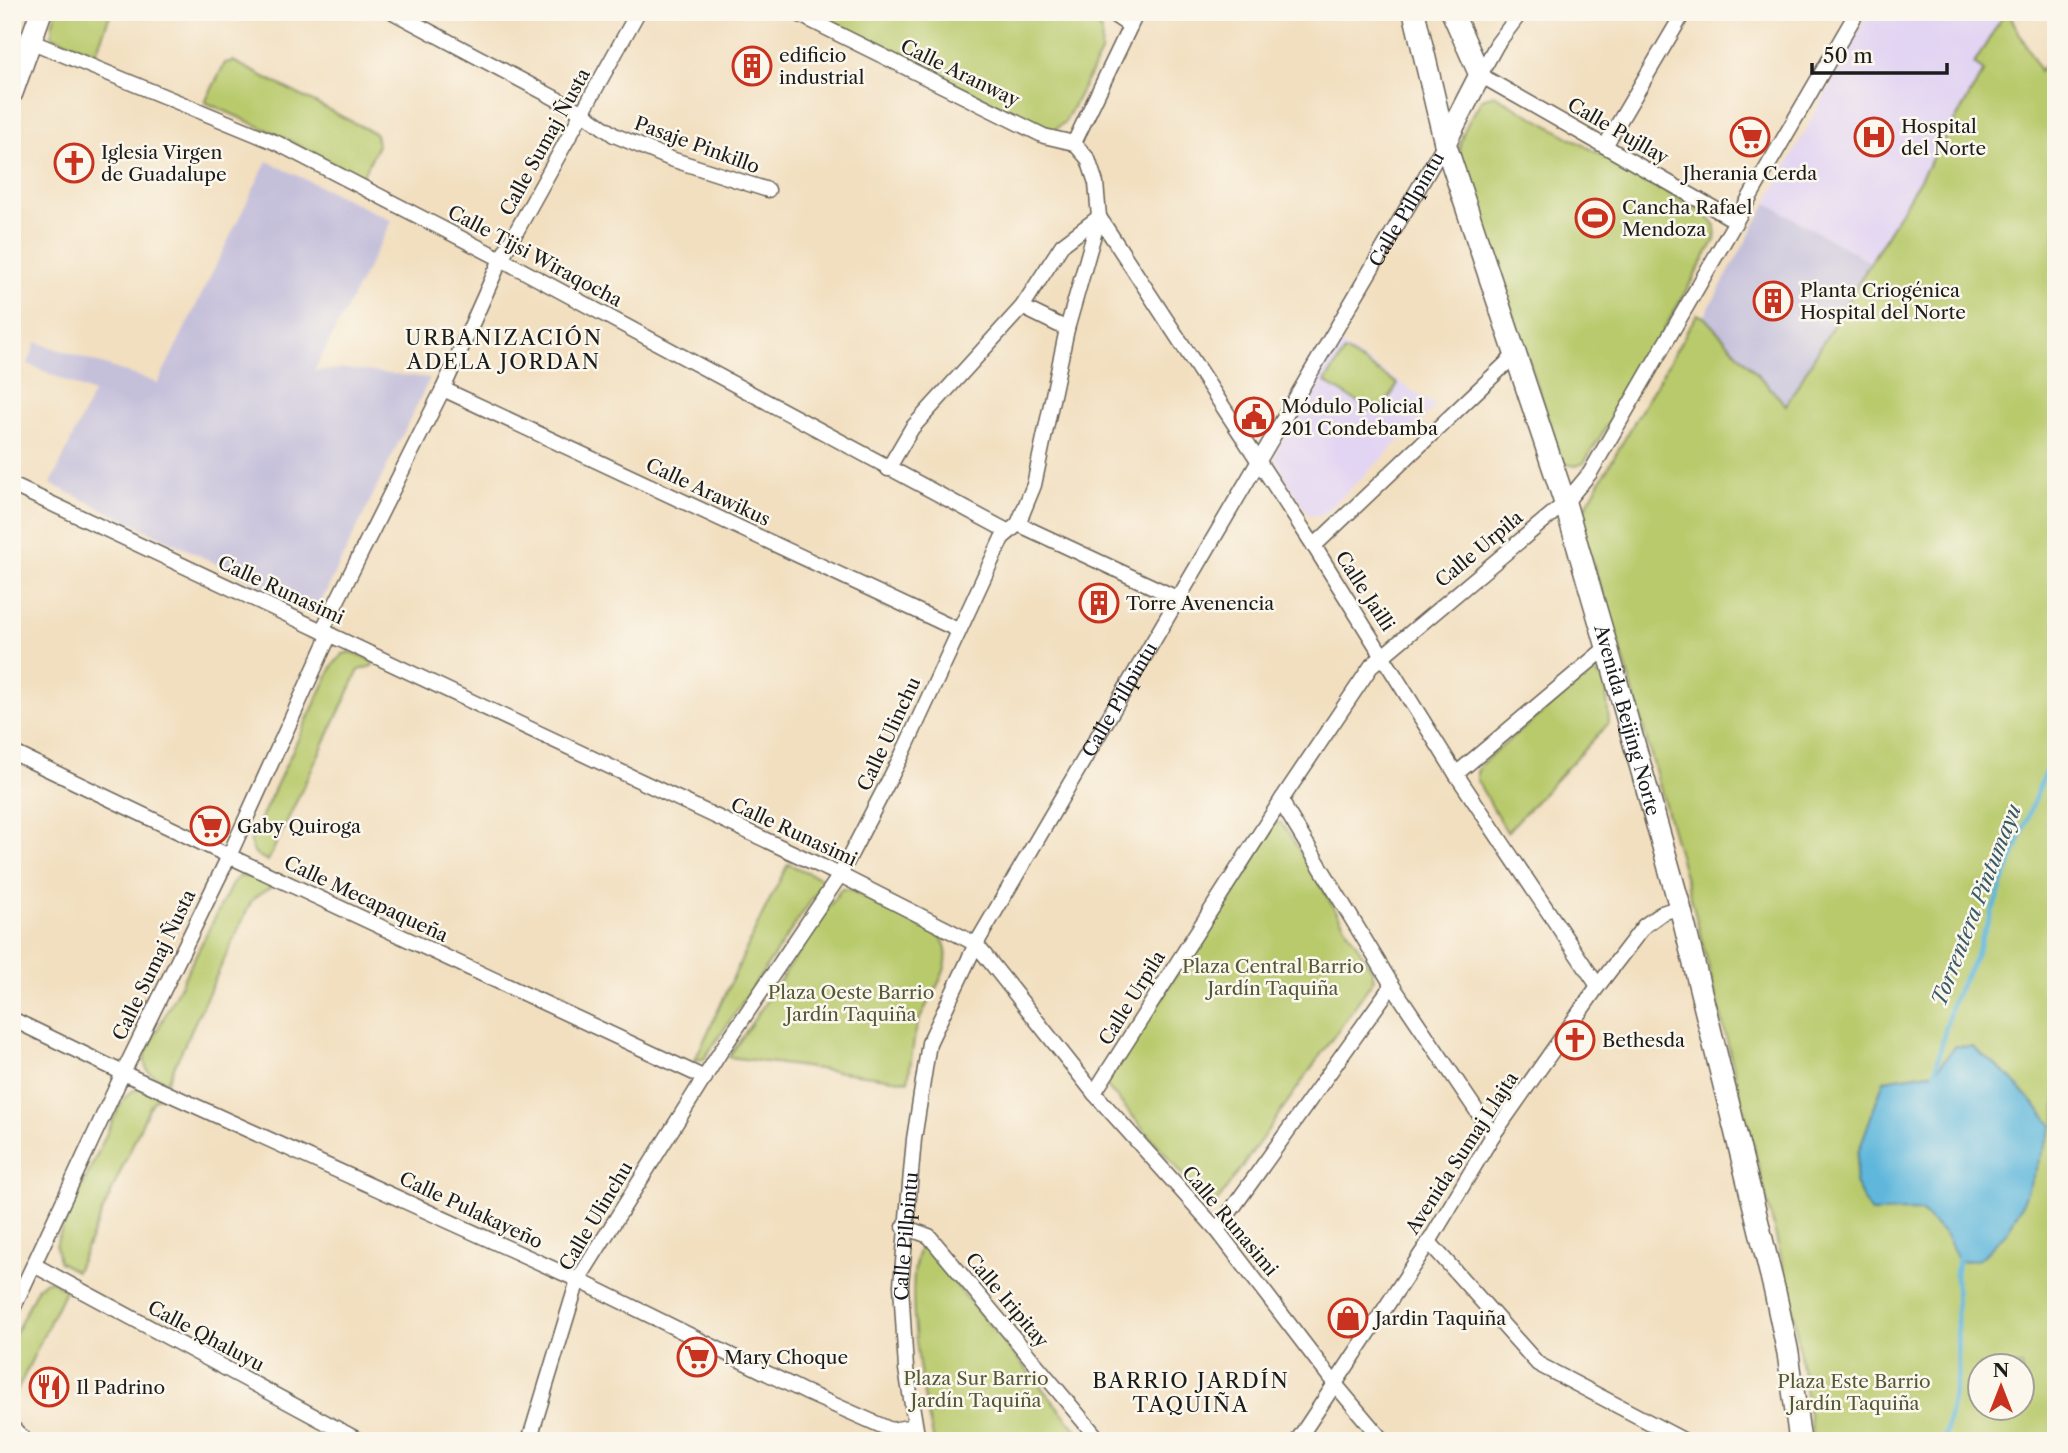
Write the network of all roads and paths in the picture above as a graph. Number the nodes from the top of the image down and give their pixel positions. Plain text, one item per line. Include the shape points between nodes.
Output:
1 (41, 12) edge
2 (393, 12) edge
3 (638, 12) edge
4 (794, 12) edge
5 (1109, 12) edge
6 (1137, 12) edge
7 (1414, 12) edge
8 (1452, 12) edge
9 (1521, 12) edge
10 (1684, 12) edge
11 (1857, 12) edge
12 (1130, 26) junction
13 (30, 41) junction
14 (1480, 75) junction
15 (12, 93) edge
16 (583, 113) junction
17 (1074, 143) junction
18 (1445, 143) junction
19 (1605, 146) junction
20 (768, 190) dead end
21 (1098, 218) junction
22 (1736, 221) junction
23 (501, 259) junction
24 (1022, 307) junction
25 (1067, 329) junction
26 (1515, 355) junction
27 (443, 389) junction
28 (1258, 462) junction
29 (888, 469) junction
30 (12, 485) edge
31 (1564, 503) junction
32 (1014, 528) junction
33 (1314, 546) junction
34 (1180, 599) junction
35 (958, 630) junction
36 (326, 633) junction
37 (1607, 647) junction
38 (1384, 655) junction
39 (12, 752) edge
40 (1456, 774) junction
41 (1282, 799) junction
42 (229, 856) junction
43 (840, 875) junction
44 (1680, 907) junction
45 (976, 944) junction
46 (1392, 985) junction
47 (1598, 986) junction
48 (12, 1020) edge
49 (122, 1073) junction
50 (705, 1078) junction
51 (1094, 1093) junction
52 (1493, 1135) junction
53 (904, 1227) junction
54 (1217, 1230) junction
55 (1429, 1242) junction
56 (34, 1265) junction
57 (578, 1280) junction
58 (12, 1311) edge
59 (1335, 1384) junction
60 (914, 1426) junction
61 (12, 1432) edge
62 (21, 1441) edge
63 (360, 1441) edge
64 (528, 1441) edge
65 (918, 1441) edge
66 (1100, 1441) edge
67 (1297, 1441) edge
68 (1382, 1441) edge
69 (1685, 1441) edge
70 (1800, 1441) edge

1 - 13 street
2 - 16 street, Pasaje Pinkillo
3 - 16 street, Calle Sumaj Ñusta
4 - 17 street, Calle Aranway via 1044,136
5 - 12 street
6 - 12 street
7 - 18 street, Avenida Beijing Norte
8 - 14 street
9 - 14 street, Calle Pillpintu
10 - 19 street
11 - 22 street, Calle Urpila
12 - 17 street
13 - 15 street
13 - 23 street, Calle Tijsi Wiraqocha via 277,143
14 - 18 street, Calle Pillpintu
14 - 19 street, Calle Pujllay
16 - 20 street, Pasaje Pinkillo via 625,140
16 - 23 street, Calle Sumaj Ñusta
17 - 21 street, Calle Ulinchu via 1088,159 1096,183
18 - 26 street, Avenida Beijing Norte
18 - 28 street, Calle Pillpintu
19 - 22 street, Calle Pujllay
21 - 24 street via 1062,245
21 - 25 street, Calle Ulinchu
21 - 28 street, Calle Jailli
22 - 31 street, Calle Urpila via 1590,473
23 - 27 street, Calle Sumaj Ñusta
23 - 29 street, Calle Tijsi Wiraqocha
24 - 25 street
24 - 29 street via 912,428
25 - 32 street, Calle Ulinchu via 1036,474
26 - 31 street, Avenida Beijing Norte
26 - 33 street
27 - 35 street, Calle Arawikus
27 - 36 street, Calle Sumaj Ñusta
28 - 33 street, Calle Jailli
28 - 34 street, Calle Pillpintu
29 - 32 street, Calle Tijsi Wiraqocha
30 - 36 street, Calle Runasimi
31 - 37 street, Avenida Beijing Norte
31 - 38 street, Calle Urpila
32 - 34 street, Calle Tijsi Wiraqocha
32 - 35 street, Calle Ulinchu via 1002,538
33 - 38 street, Calle Jailli
34 - 45 street, Calle Pillpintu
35 - 43 street, Calle Ulinchu via 902,755
36 - 42 street, Calle Sumaj Ñusta
36 - 43 street, Calle Runasimi
37 - 40 street
37 - 44 street, Avenida Beijing Norte
38 - 40 street, Calle Jailli
38 - 41 street, Calle Urpila via 1372,665
39 - 42 street, Calle Mecapaqueña
40 - 47 street, Calle Jailli
41 - 46 street
41 - 51 street, Calle Urpila
42 - 49 street, Calle Sumaj Ñusta
42 - 50 street, Calle Mecapaqueña
43 - 45 street, Calle Runasimi
43 - 50 street, Calle Ulinchu
44 - 47 street, Avenida Sumaj Llajta via 1644,926
44 - 70 street, Avenida Beijing Norte via 1775,1292
45 - 51 street, Calle Runasimi
45 - 53 street, Calle Pillpintu via 929,1042
46 - 52 street
46 - 54 street
47 - 52 street, Avenida Sumaj Llajta
48 - 49 street, Calle Pulakayeño
49 - 56 street, Calle Sumaj Ñusta
49 - 57 street, Calle Pulakayeño
50 - 57 street, Calle Ulinchu
51 - 54 street, Calle Runasimi
52 - 55 street, Avenida Sumaj Llajta
53 - 60 street, Calle Pillpintu via 901,1285
53 - 66 street, Calle Iripitay via 929,1236
54 - 59 street, Calle Runasimi
55 - 59 street, Avenida Sumaj Llajta
55 - 69 street via 1538,1364
56 - 58 street, Calle Sumaj Ñusta
56 - 63 street, Calle Qhaluyu
57 - 60 street, Calle Pulakayeño via 891,1430
57 - 64 street, Calle Ulinchu
59 - 67 street, Avenida Sumaj Llajta
59 - 68 street, Calle Runasimi
60 - 65 street, Calle Pillpintu
61 - 62 street

